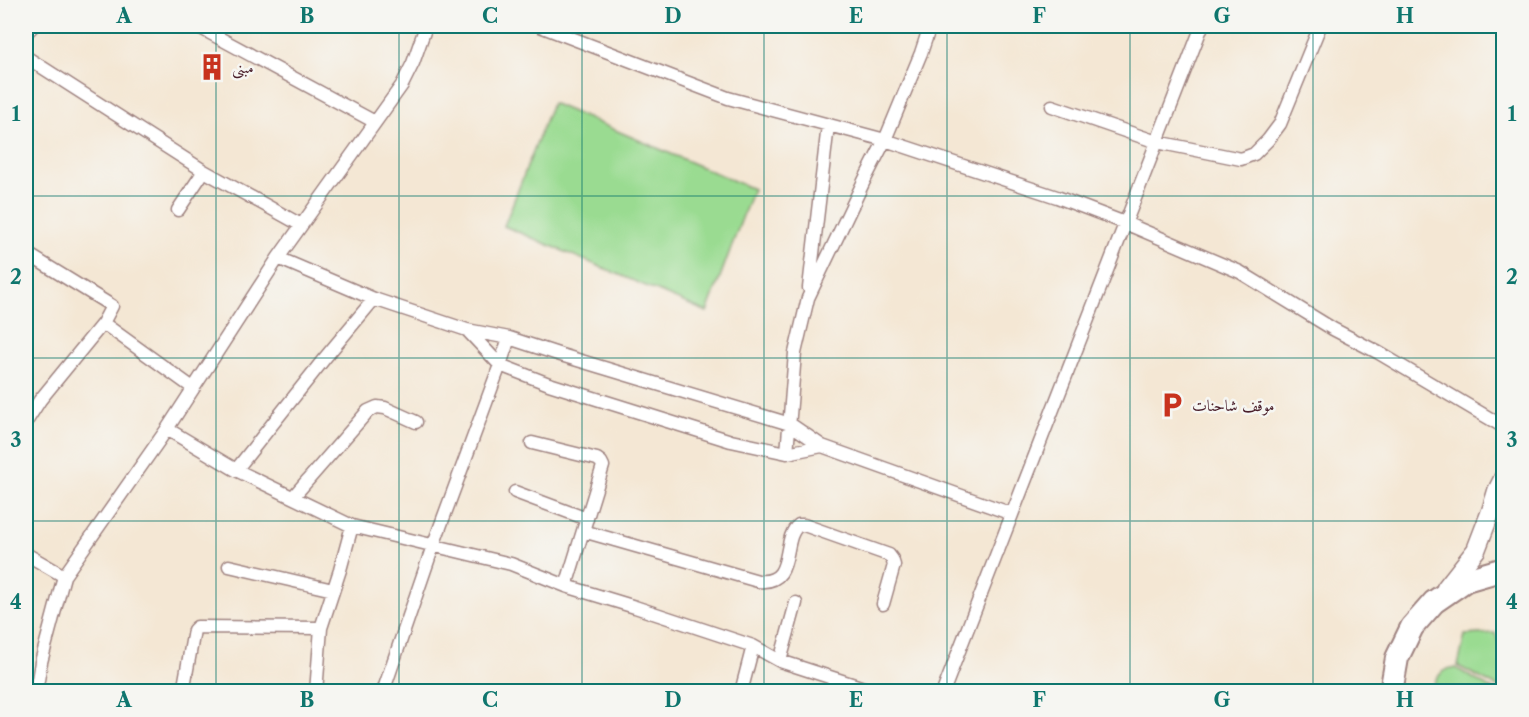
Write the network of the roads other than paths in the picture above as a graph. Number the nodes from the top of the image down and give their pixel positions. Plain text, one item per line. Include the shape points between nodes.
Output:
1 (197, 26) edge
2 (426, 26) edge
3 (540, 26) edge
4 (930, 26) edge
5 (1202, 26) edge
6 (1320, 26) edge
7 (26, 57) edge
8 (1052, 106) dead end
9 (375, 122) junction
10 (828, 124) junction
11 (885, 140) junction
12 (1156, 142) junction
13 (204, 171) junction
14 (178, 210) dead end
15 (1125, 223) junction
16 (301, 225) junction
17 (26, 253) edge
18 (278, 258) junction
19 (808, 298) junction
20 (374, 299) junction
21 (103, 322) junction
22 (467, 330) junction
23 (508, 338) junction
24 (500, 364) junction
25 (193, 388) junction
26 (26, 422) edge
27 (416, 422) dead end
28 (790, 424) junction
29 (1503, 427) edge
30 (167, 429) junction
31 (532, 443) dead end
32 (822, 446) junction
33 (788, 453) junction
34 (236, 470) junction
35 (1503, 477) edge
36 (514, 492) dead end
37 (293, 497) junction
38 (1012, 514) junction
39 (587, 519) junction
40 (352, 526) junction
41 (583, 531) junction
42 (433, 546) junction
43 (26, 554) edge
44 (229, 567) dead end
45 (1503, 569) edge
46 (64, 576) junction
47 (566, 586) junction
48 (333, 590) junction
49 (1434, 602) junction
50 (796, 603) dead end
51 (883, 604) dead end
52 (321, 628) junction
53 (753, 646) junction
54 (1397, 658) junction
55 (780, 661) junction
56 (36, 692) edge
57 (183, 692) edge
58 (316, 692) edge
59 (383, 692) edge
60 (741, 692) edge
61 (876, 692) edge
62 (943, 692) edge
63 (1377, 692) edge
64 (1391, 692) edge

1 - 9 street
2 - 9 street via 402,86
3 - 10 street via 728,98
4 - 11 street
5 - 12 street
6 - 12 street via 1280,124 1254,154 1240,159
7 - 13 street
8 - 12 street
9 - 16 street
10 - 11 street
10 - 19 street
11 - 15 street
11 - 19 street
12 - 15 street
13 - 14 street
13 - 16 street
15 - 29 street via 1240,272
15 - 38 street
16 - 18 street
17 - 21 street via 111,304
18 - 20 street
18 - 25 street
19 - 28 street via 795,354
20 - 22 street
20 - 34 street
21 - 25 street
21 - 26 street
22 - 23 street
22 - 24 street
23 - 24 street
23 - 28 street
24 - 33 street via 549,384 731,441
24 - 42 street
25 - 30 street
27 - 37 street via 385,408 368,411
28 - 32 street
28 - 33 street
30 - 34 street
30 - 46 street
31 - 39 street via 601,462
32 - 33 street
32 - 38 street
34 - 37 street
35 - 49 main road via 1476,550
36 - 39 street
37 - 40 street
38 - 62 street
39 - 41 street
40 - 42 street
40 - 48 street
41 - 47 street
41 - 51 street via 766,582 779,575 793,530 804,525 889,555 894,565
42 - 47 street via 511,564
42 - 59 street
43 - 46 street
44 - 48 street
45 - 49 highway via 1466,580
46 - 56 street
47 - 53 street
48 - 52 street
49 - 54 highway via 1412,627
50 - 55 street
52 - 57 street via 197,627
52 - 58 street
53 - 55 street
53 - 60 street
54 - 63 highway
54 - 64 highway
55 - 61 street

